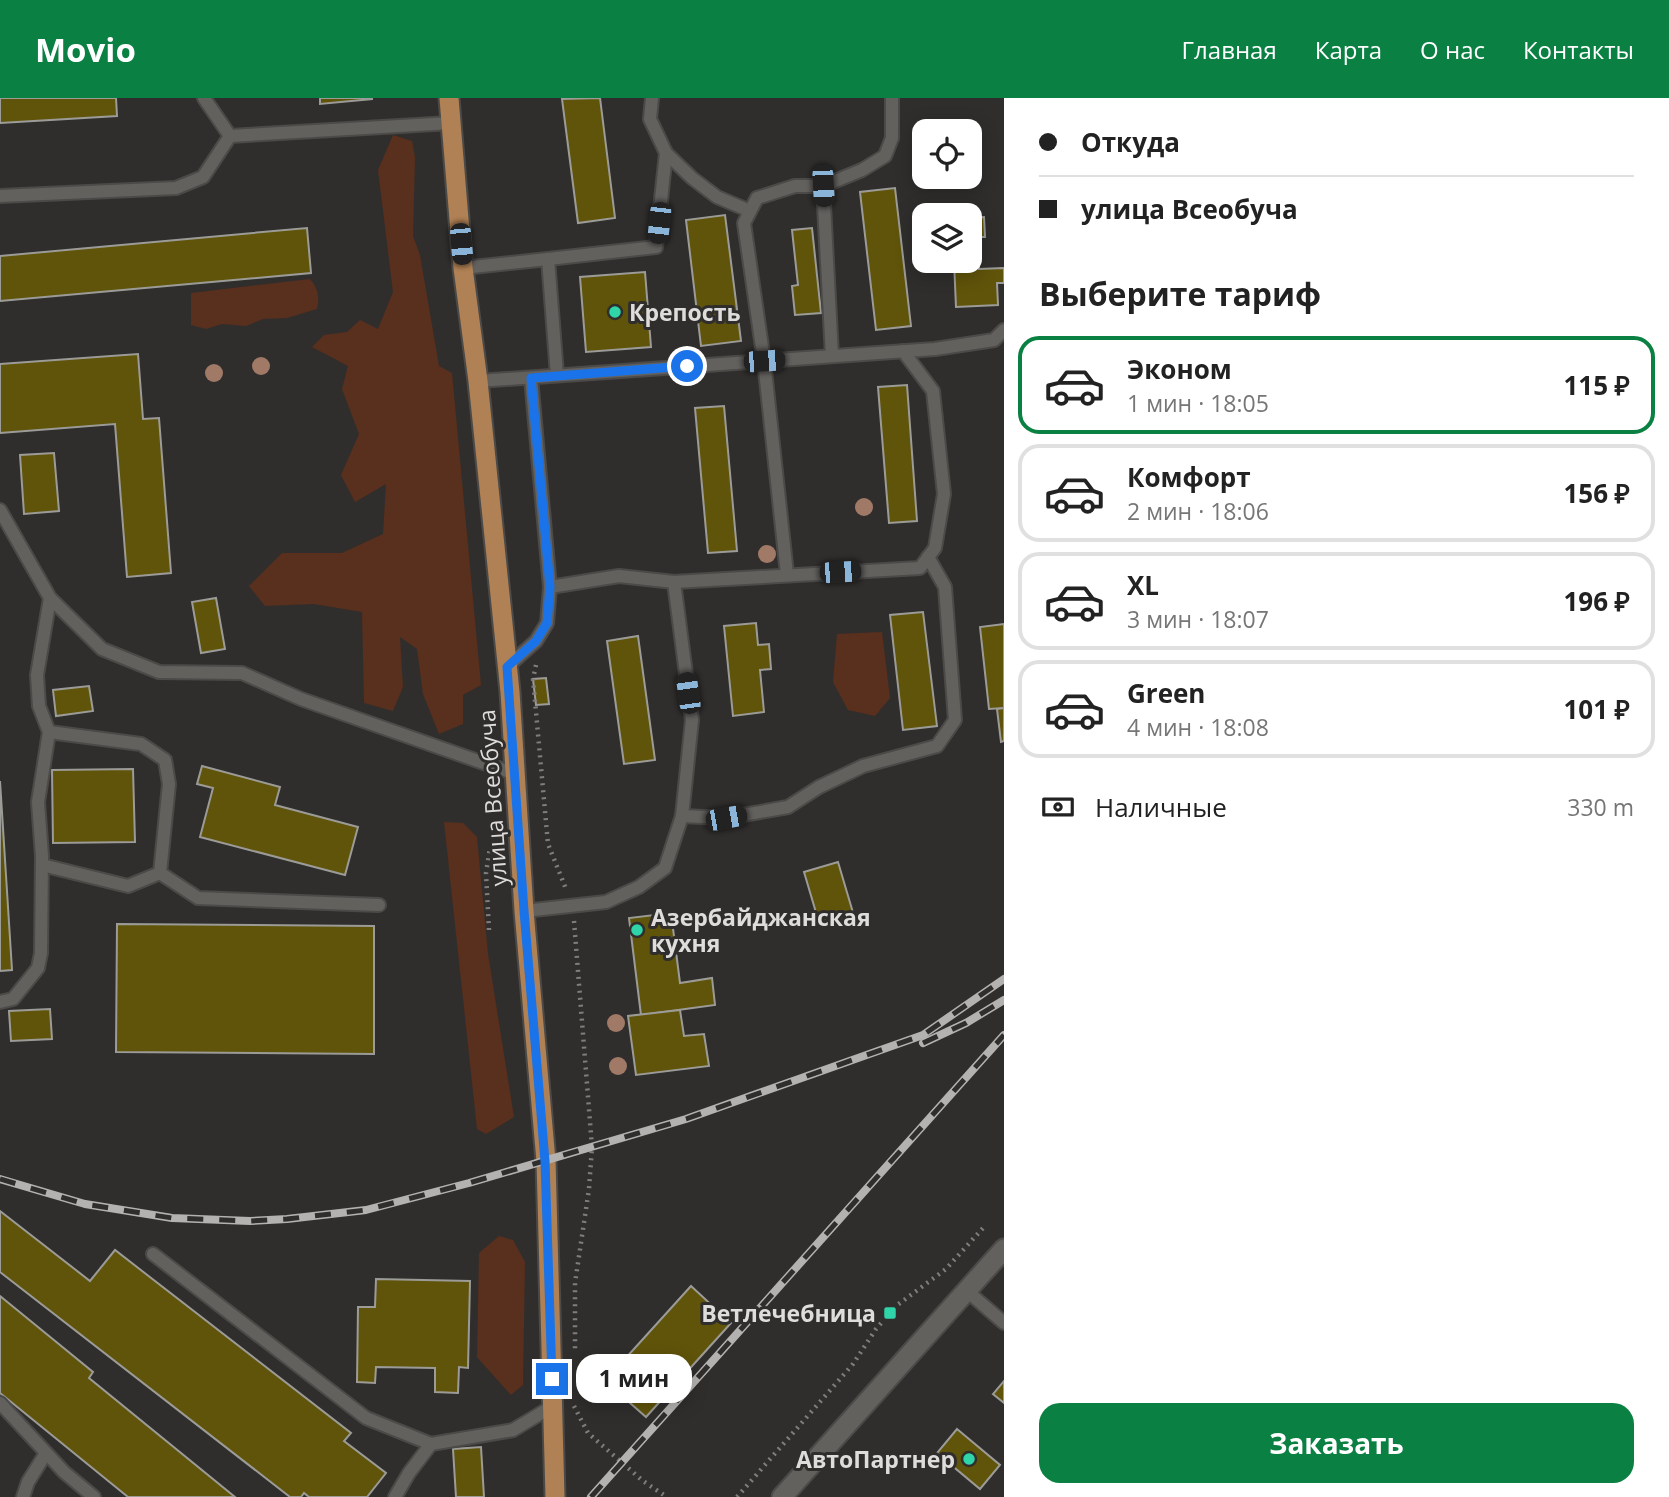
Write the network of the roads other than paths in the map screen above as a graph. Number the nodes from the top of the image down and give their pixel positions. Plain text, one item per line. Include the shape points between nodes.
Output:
1 (204, 98) edge
2 (449, 98) edge
3 (652, 98) edge
4 (892, 98) edge
5 (451, 122) junction
6 (230, 136) junction
7 (666, 153) junction
8 (823, 186) junction
9 (0, 196) edge
10 (750, 211) junction
11 (548, 259) junction
12 (463, 268) junction
13 (1004, 330) edge
14 (903, 351) junction
15 (832, 356) junction
16 (764, 361) junction
17 (557, 376) junction
18 (531, 378) junction
19 (478, 381) junction
20 (0, 510) edge
21 (929, 556) junction
22 (788, 575) junction
23 (674, 582) junction
24 (550, 587) junction
25 (50, 598) junction
26 (507, 667) junction
27 (49, 732) junction
28 (515, 774) junction
29 (682, 816) junction
30 (42, 865) junction
31 (160, 873) junction
32 (379, 905) dead end
33 (524, 911) junction
34 (0, 1002) edge
35 (1004, 1249) edge
36 (153, 1254) dead end
37 (967, 1291) junction
38 (1004, 1323) edge
39 (0, 1403) edge
40 (553, 1406) junction
41 (431, 1444) junction
42 (46, 1453) junction
43 (23, 1497) edge
44 (94, 1497) edge
45 (395, 1497) edge
46 (555, 1497) edge
47 (782, 1497) edge

1 - 6 lane
2 - 5 main road, улица Всеобуча
3 - 7 lane via 650,119
4 - 8 lane via 892,138 885,156
5 - 6 lane
5 - 12 main road, улица Всеобуча
6 - 9 lane via 203,177 176,188
7 - 10 lane via 717,197
7 - 11 lane via 656,247
8 - 10 lane via 795,186 757,198
8 - 15 lane
10 - 16 lane via 744,223
11 - 12 lane
11 - 17 lane
12 - 19 main road, улица Всеобуча
13 - 14 lane via 994,340
14 - 15 lane
14 - 21 lane via 933,391 944,494 935,548
15 - 16 lane
16 - 17 lane
16 - 22 lane
17 - 18 lane
18 - 19 lane
18 - 24 lane
19 - 26 main road, улица Всеобуча
20 - 25 lane
21 - 22 lane via 920,568
21 - 29 lane via 945,587 955,720 937,746 863,766 788,807 726,818
22 - 23 lane
23 - 24 lane via 619,576
23 - 29 lane via 692,720
24 - 26 lane via 547,623 536,641
25 - 27 lane via 37,675 39,706
25 - 28 lane via 102,649 159,672 242,674
26 - 28 main road, улица Всеобуча
27 - 30 lane via 37,802
27 - 31 lane via 141,744 165,760 169,784
28 - 33 main road, улица Всеобуча
29 - 33 lane via 665,868 639,887 606,902
30 - 31 lane via 128,886
30 - 34 lane via 38,968 13,999
31 - 32 lane via 198,898
33 - 40 main road, улица Всеобуча via 545,1161
35 - 37 street
36 - 41 lane via 366,1418
37 - 38 lane
37 - 47 street
39 - 42 lane
40 - 41 lane via 513,1430
40 - 46 main road, улица Всеобуча
41 - 45 lane
42 - 43 lane
42 - 44 lane

